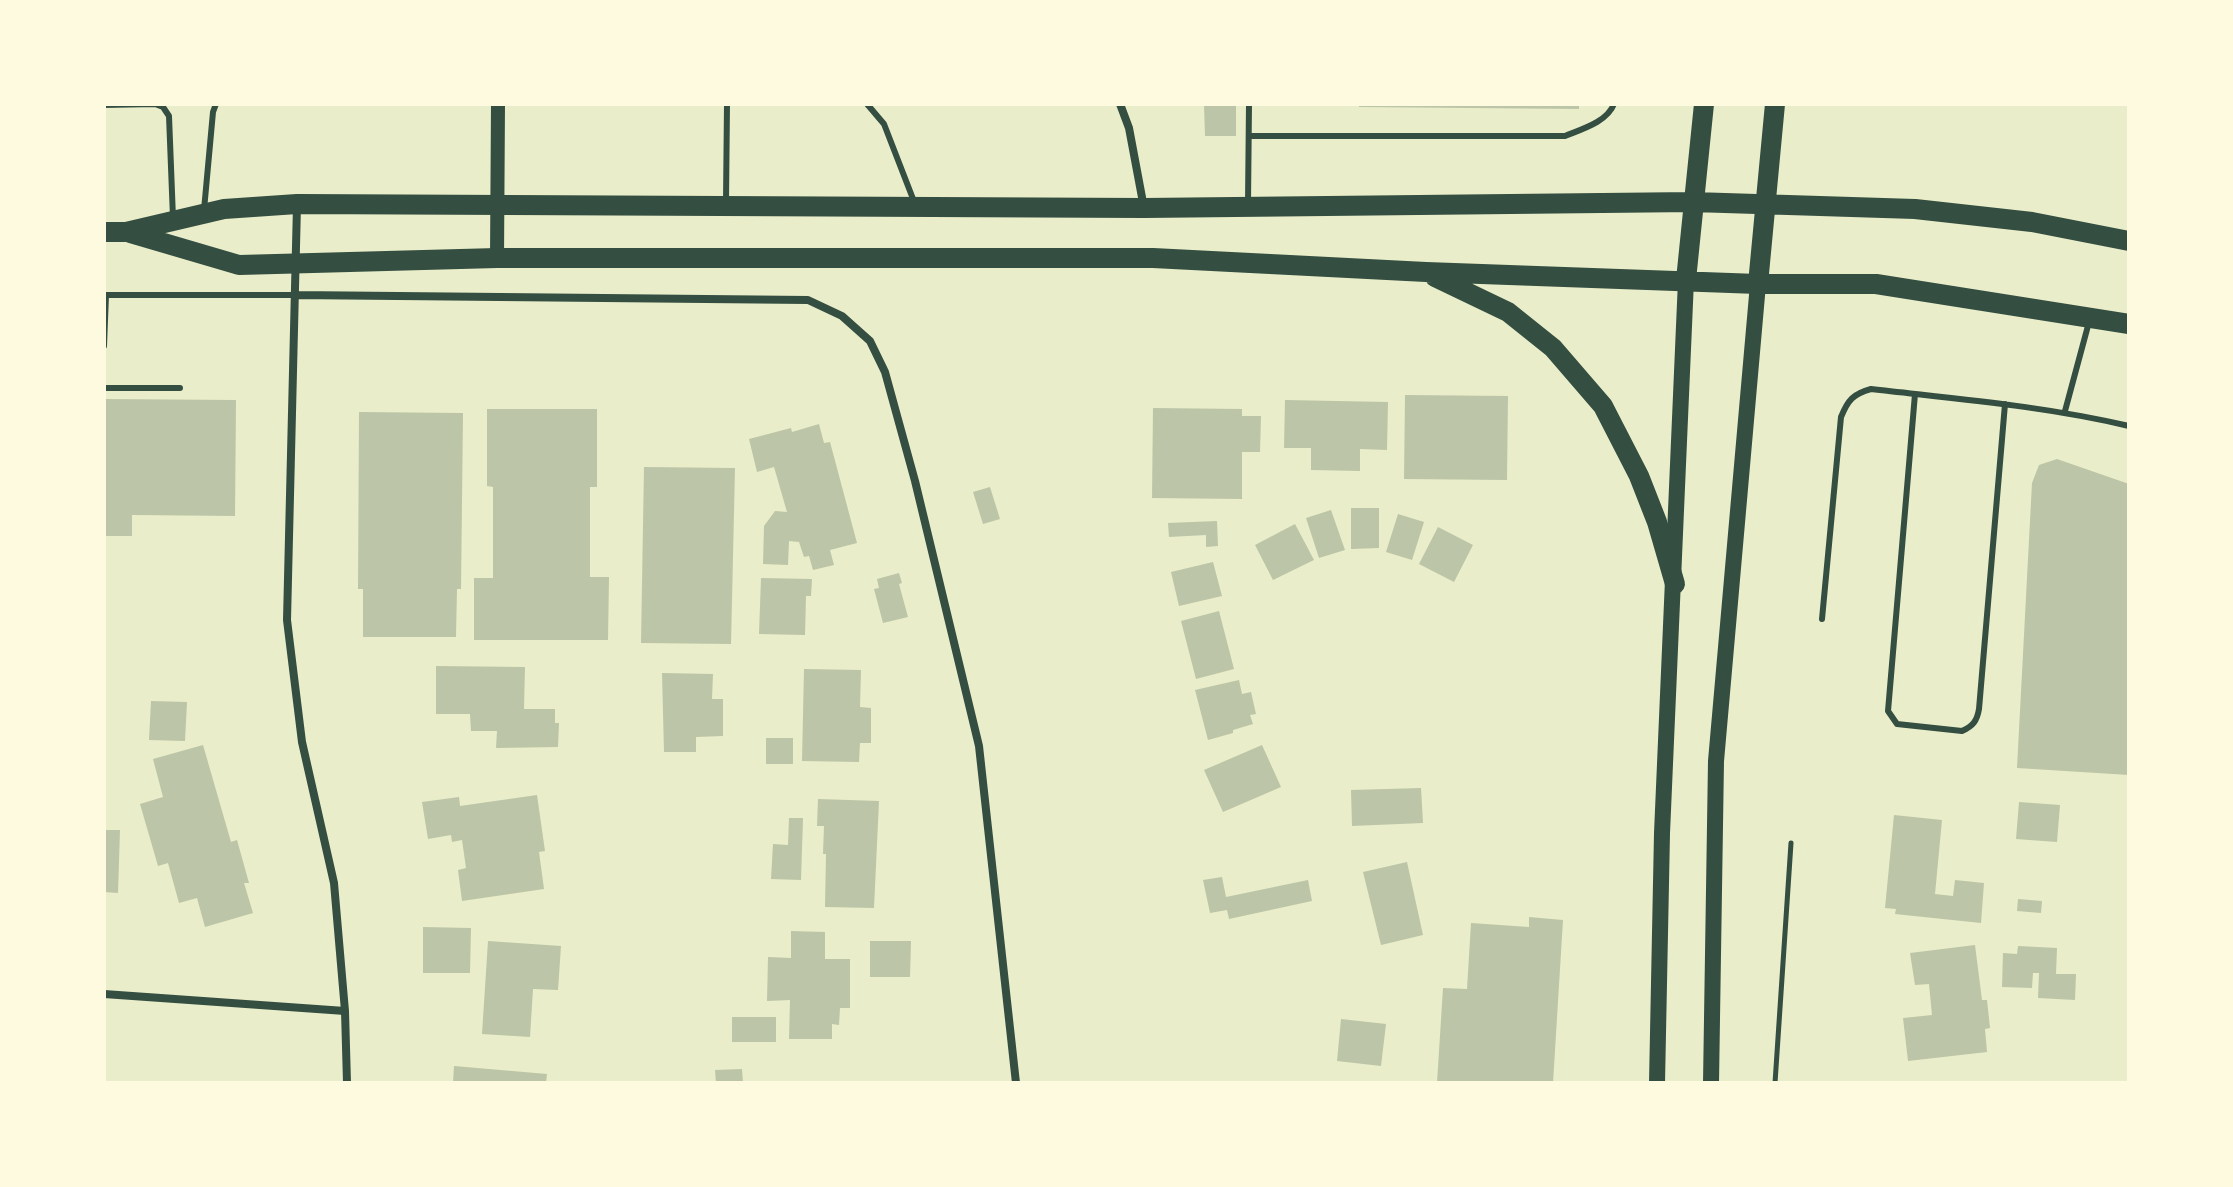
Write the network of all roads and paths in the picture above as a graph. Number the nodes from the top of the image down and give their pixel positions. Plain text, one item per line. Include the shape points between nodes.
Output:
1 (216, 104) edge
2 (498, 104) edge
3 (727, 104) edge
4 (867, 104) edge
5 (1120, 104) edge
6 (1249, 104) edge
7 (1614, 104) edge
8 (1704, 104) edge
9 (1775, 104) edge
10 (104, 105) edge
11 (1250, 136) junction
12 (1693, 202) junction
13 (497, 203) junction
14 (297, 204) junction
15 (1766, 204) junction
16 (726, 205) junction
17 (916, 206) junction
18 (1247, 206) junction
19 (1144, 208) junction
20 (204, 213) junction
21 (173, 221) junction
22 (104, 232) edge
23 (126, 232) junction
24 (2129, 241) edge
25 (497, 258) junction
26 (296, 262) junction
27 (1426, 272) junction
28 (1686, 280) junction
29 (1758, 284) junction
30 (105, 295) edge
31 (295, 295) junction
32 (2090, 318) junction
33 (2129, 324) edge
34 (104, 346) edge
35 (104, 388) edge
36 (180, 388) dead end
37 (1915, 394) junction
38 (2005, 404) junction
39 (2065, 411) junction
40 (2129, 426) edge
41 (1675, 584) junction
42 (1822, 619) dead end
43 (1791, 843) dead end
44 (104, 994) edge
45 (345, 1011) junction
46 (347, 1083) edge
47 (1016, 1083) edge
48 (1657, 1083) edge
49 (1711, 1083) edge
50 (1775, 1083) edge

1 - 20 lane
2 - 13 street
3 - 16 lane
4 - 17 lane via 884,124
5 - 19 street
6 - 11 lane
7 - 11 lane via 1591,126 1565,136
8 - 12 main road
9 - 15 main road
10 - 21 lane via 155,104 169,116
11 - 18 lane
12 - 15 main road
12 - 18 main road
12 - 28 main road
13 - 14 main road
13 - 16 main road
13 - 25 street
14 - 20 main road
14 - 26 street
15 - 24 main road via 1915,209 2032,222
15 - 29 main road
16 - 17 main road
17 - 19 main road
18 - 19 main road
20 - 21 main road
21 - 23 main road
22 - 23 main road
23 - 26 main road via 239,265
25 - 26 main road
25 - 27 main road via 1153,258
26 - 31 street
27 - 28 main road
27 - 41 main road via 1508,312 1553,348 1603,406 1639,476
28 - 29 main road
28 - 41 main road
29 - 32 main road via 1876,284
29 - 49 main road via 1716,761
30 - 31 lane
30 - 34 lane
31 - 45 street via 287,620 302,742 334,883
31 - 47 street via 808,300 842,316 870,341 885,372 911,467 979,746
32 - 33 main road
32 - 39 lane
35 - 36 lane
37 - 38 lane
37 - 38 lane via 1887,704 1897,724 1923,727 1962,731 1977,719
37 - 42 lane via 1871,389 1847,402 1841,417
38 - 39 lane
39 - 40 lane
41 - 48 main road via 1662,833
43 - 50 path
44 - 45 street
45 - 46 street

